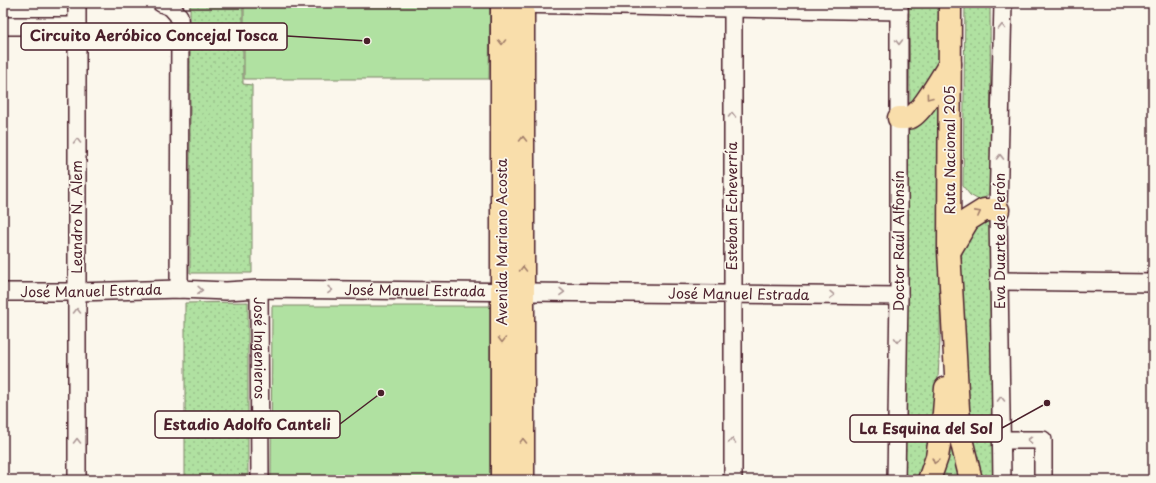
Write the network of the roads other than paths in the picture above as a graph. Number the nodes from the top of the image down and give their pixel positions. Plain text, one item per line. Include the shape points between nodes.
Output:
1 (77, 3) edge
2 (93, 3) edge
3 (161, 3) edge
4 (512, 3) edge
5 (950, 3) edge
6 (1003, 3) edge
7 (732, 5) edge
8 (898, 7) edge
9 (3, 26) edge
10 (77, 26) junction
11 (950, 64) junction
12 (898, 118) junction
13 (998, 210) junction
14 (949, 251) junction
15 (999, 281) junction
16 (1153, 283) edge
17 (179, 289) junction
18 (259, 289) junction
19 (3, 292) edge
20 (77, 292) junction
21 (512, 292) junction
22 (732, 294) junction
23 (899, 296) junction
24 (951, 297) junction
25 (1002, 440) junction
26 (77, 480) edge
27 (260, 480) edge
28 (502, 480) edge
29 (523, 480) edge
30 (732, 480) edge
31 (896, 480) edge
32 (929, 480) edge
33 (971, 480) edge
34 (1002, 480) edge
35 (1043, 480) edge

1 - 2 street
1 - 10 street, Leandro N. Alem
3 - 17 street via 171,7 179,16 180,31
4 - 7 street
4 - 21 main road, Avenida Mariano Acosta
5 - 11 main road, Ruta Nacional 205
13 -> 6 street, Eva Duarte de Perón
7 - 8 street
22 -> 7 street, Esteban Echeverría
8 -> 12 street, Doctor Raúl Alfonsín
9 - 10 street
20 -> 10 street, Leandro N. Alem
11 -> 12 main road via 918,111 911,117
11 - 14 main road, Ruta Nacional 205
12 - 23 street, Doctor Raúl Alfonsín
14 -> 13 main road via 968,220 984,210
13 - 15 street, Eva Duarte de Perón
14 - 24 main road, Ruta Nacional 205
15 - 16 street
25 -> 15 street, Eva Duarte de Perón
17 -> 18 street, José Manuel Estrada
17 - 20 street, José Manuel Estrada
18 -> 21 street, José Manuel Estrada
18 - 27 street, José Ingenieros
19 - 20 street, José Manuel Estrada
26 -> 20 street, Leandro N. Alem
21 -> 22 street, José Manuel Estrada
21 -> 28 main road, Avenida Mariano Acosta
29 -> 21 main road, Avenida Mariano Acosta
22 -> 23 street, José Manuel Estrada
30 -> 22 street, Esteban Echeverría
23 -> 31 street, Doctor Raúl Alfonsín
24 -> 32 main road, Ruta Nacional 205 via 944,413 937,457
24 - 33 main road, Ruta Nacional 205 via 958,409 962,443
25 - 34 street, Eva Duarte de Perón
35 -> 25 street via 1043,440

